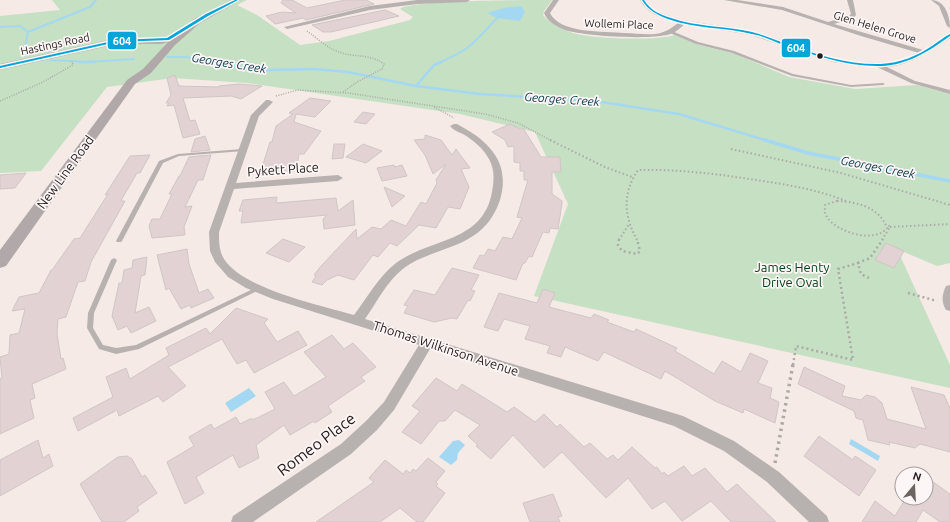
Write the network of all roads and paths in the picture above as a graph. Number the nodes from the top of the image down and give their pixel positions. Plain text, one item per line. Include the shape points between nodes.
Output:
1 (229, 0) edge
2 (237, 0) edge
3 (460, 0) edge
4 (467, 0) edge
5 (556, 0) edge
6 (642, 0) edge
7 (731, 0) edge
8 (850, 0) edge
9 (934, 0) edge
10 (683, 22) junction
11 (829, 24) junction
12 (950, 25) edge
13 (301, 26) junction
14 (287, 27) dead end
15 (188, 28) junction
16 (671, 32) junction
17 (950, 35) edge
18 (162, 41) junction
19 (69, 52) junction
20 (923, 52) junction
21 (878, 64) junction
22 (0, 67) edge
23 (143, 74) junction
24 (131, 82) junction
25 (883, 84) dead end
26 (950, 92) edge
27 (343, 93) dead end
28 (0, 101) edge
29 (269, 102) dead end
30 (431, 106) dead end
31 (454, 126) joint
32 (731, 149) dead end
33 (242, 150) junction
34 (338, 178) dead end
35 (231, 186) junction
36 (846, 201) junction
37 (950, 205) edge
38 (886, 222) junction
39 (629, 224) junction
40 (950, 224) edge
41 (890, 227) junction
42 (119, 241) dead end
43 (114, 260) dead end
44 (0, 262) edge
45 (858, 263) junction
46 (869, 278) dead end
47 (257, 289) junction
48 (950, 289) edge
49 (908, 293) dead end
50 (950, 306) edge
51 (357, 320) junction
52 (427, 343) junction
53 (773, 477) junction
54 (239, 522) edge
55 (821, 522) edge

1 - 18 main road, New Line Road via 192,20
2 - 15 main road, New Line Road
3 - 4 street
3 - 13 street via 417,2 377,8
5 - 16 street, Wollemi Place via 548,15 573,31 655,36
6 - 10 street via 648,10 655,14
7 - 11 street, Glen Helen Grove via 783,9
8 - 11 street via 854,14
9 - 12 street via 941,5
10 - 16 street, Wollemi Place
10 - 21 street via 752,33 834,60
11 - 20 street, Glen Helen Grove
13 - 14 street
13 - 27 path via 338,51 371,56 384,64 382,69 357,82
15 - 18 main road
15 - 23 main road, New Line Road
16 - 25 lane via 792,75 851,86
17 - 20 street
18 - 19 main road, Hastings Road via 117,41
18 - 23 main road via 163,46
18 - 24 main road, New Line Road via 132,74
19 - 22 main road, Hastings Road
19 - 28 path via 73,65
20 - 21 street via 903,62
21 - 26 street via 913,82
23 - 24 main road, New Line Road
24 - 44 main road, New Line Road
29 - 33 street, Thomas Wilkinson Avenue via 255,115
30 - 31 path via 454,118
31 - 51 street via 472,135 486,148 498,167 495,202 477,228 400,266
32 - 37 path via 786,159 845,174
33 - 35 street, Thomas Wilkinson Avenue
33 - 42 lane via 178,155 162,162
34 - 35 street, Pykett Place
35 - 47 street, Thomas Wilkinson Avenue via 214,232 215,251 222,264 237,278
36 - 38 path via 870,209 882,216
36 - 38 path via 830,202 825,206 825,215 838,227 869,236 884,232 887,228
36 - 39 path via 832,195 726,174 667,169 638,170 632,177 626,203
38 - 41 path
39 - 39 path via 640,244 640,251 637,254 626,254 618,248 619,236
40 - 41 path
41 - 45 path via 870,258
43 - 47 lane via 91,313 90,328 101,347 116,351 136,347
45 - 46 path via 862,274
45 - 53 path via 838,269 854,360 796,346
47 - 51 street, Thomas Wilkinson Avenue
48 - 50 street
49 - 50 path
51 - 52 street, Thomas Wilkinson Avenue
52 - 53 street, Thomas Wilkinson Avenue via 678,421 729,446
52 - 54 street, Romeo Place via 389,406 372,425 346,448
53 - 55 street, Thomas Wilkinson Avenue

